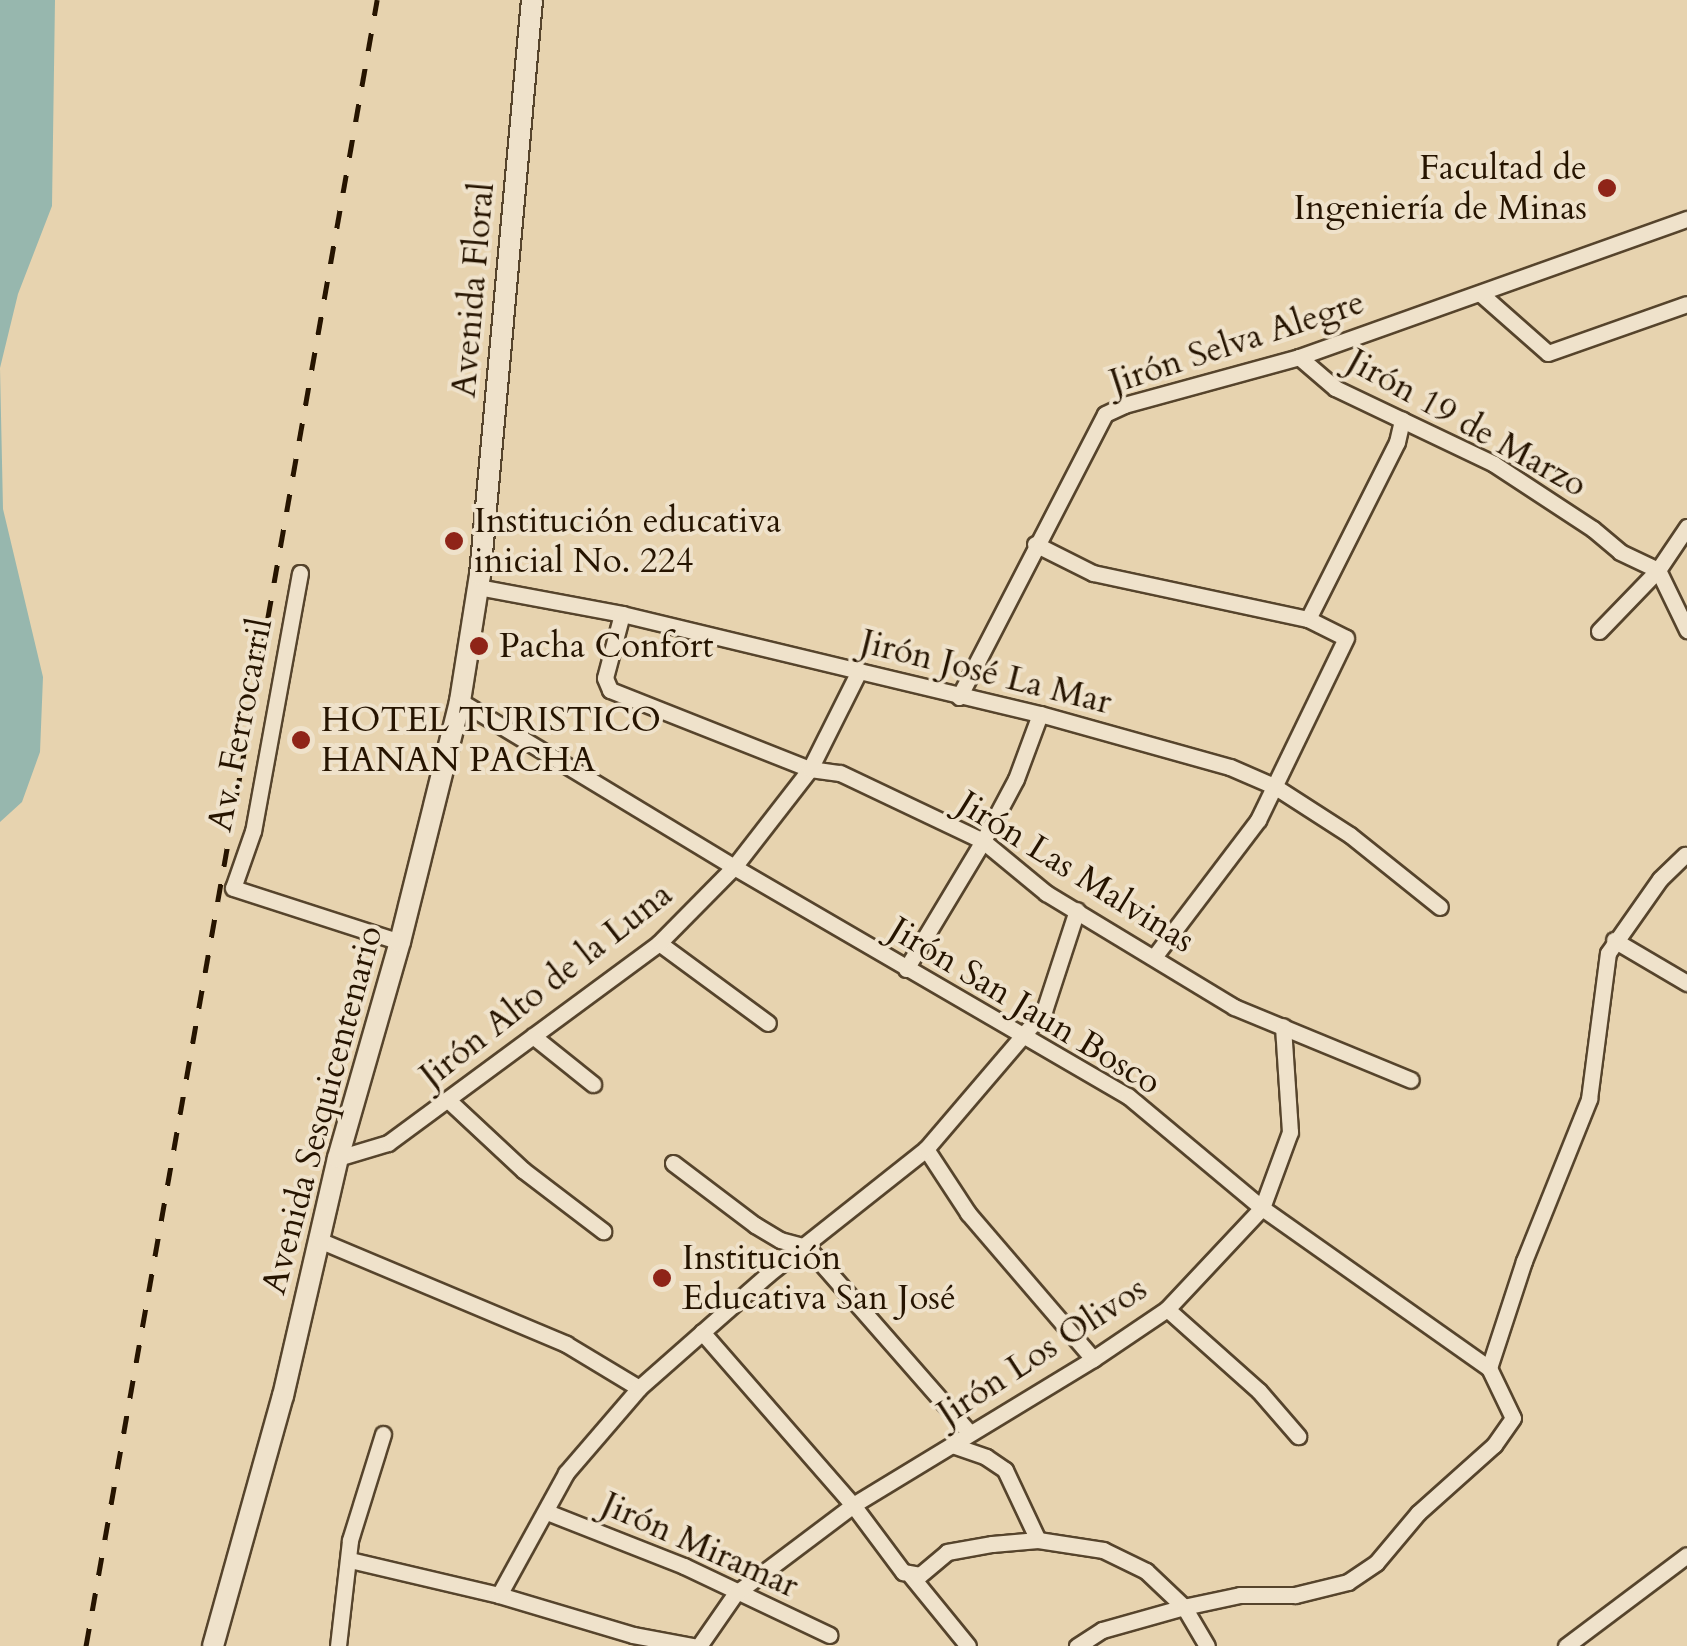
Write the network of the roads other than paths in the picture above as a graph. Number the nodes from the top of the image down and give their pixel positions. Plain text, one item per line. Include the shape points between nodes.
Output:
1 (532, 0) edge
2 (1687, 220) edge
3 (1481, 294) junction
4 (1687, 304) edge
5 (1300, 357) junction
6 (1402, 420) junction
7 (1687, 526) edge
8 (1035, 544) junction
9 (1658, 570) junction
10 (300, 572) dead end
11 (478, 586) junction
12 (622, 614) junction
13 (1308, 619) junction
14 (1687, 630) edge
15 (1599, 632) dead end
16 (859, 670) junction
17 (958, 697) junction
18 (460, 701) junction
19 (1040, 714) junction
20 (810, 769) junction
21 (1274, 786) junction
22 (983, 841) junction
23 (1685, 855) edge
24 (734, 867) junction
25 (1440, 907) dead end
26 (1077, 910) junction
27 (1614, 940) junction
28 (400, 942) junction
29 (659, 943) junction
30 (1154, 957) junction
31 (906, 968) junction
32 (1687, 983) edge
33 (768, 1023) dead end
34 (1283, 1026) junction
35 (1024, 1035) junction
36 (534, 1036) junction
37 (1411, 1080) dead end
38 (593, 1084) dead end
39 (448, 1100) junction
40 (926, 1149) junction
41 (338, 1158) junction
42 (672, 1163) dead end
43 (1262, 1208) junction
44 (602, 1231) dead end
45 (320, 1240) junction
46 (807, 1247) junction
47 (1166, 1309) junction
48 (702, 1332) junction
49 (1093, 1359) junction
50 (1489, 1368) junction
51 (640, 1388) junction
52 (970, 1433) junction
53 (384, 1434) dead end
54 (1298, 1436) dead end
55 (952, 1445) junction
56 (852, 1505) junction
57 (547, 1512) junction
58 (1038, 1540) junction
59 (1687, 1555) edge
60 (350, 1560) junction
61 (907, 1574) junction
62 (735, 1594) junction
63 (499, 1595) junction
64 (1184, 1607) junction
65 (829, 1634) dead end
66 (632, 1640) edge
67 (213, 1646) edge
68 (338, 1646) edge
69 (696, 1646) edge
70 (968, 1646) edge
71 (1077, 1646) edge
72 (1207, 1646) edge
73 (1566, 1646) edge

1 - 11 street, Avenida Floral
2 - 3 street, Jirón Selva Alegre
3 - 4 street via 1548,352
3 - 5 street, Jirón Selva Alegre
5 - 6 street, Jirón 19 de Marzo via 1334,388
5 - 8 street, Jirón Selva Alegre via 1105,414
6 - 9 street, Jirón 19 de Marzo via 1494,464 1620,552
6 - 13 street
7 - 9 street
8 - 13 street via 1136,585
8 - 17 street, Jirón Selva Alegre
9 - 14 street
9 - 15 street
10 - 28 street, Av. Ferrocarril via 252,832 233,888
11 - 12 street, Jirón José La Mar
11 - 18 street, Avenida Sesquicentenario
12 - 16 street, Jirón José La Mar
12 - 20 street, Jirón Las Malvinas via 605,678 610,690
13 - 21 street via 1346,638
16 - 17 street, Jirón José La Mar
16 - 20 street, Jirón Alto de la Luna
17 - 19 street, Jirón José La Mar
18 - 24 street, Jirón San Jaun Bosco
18 - 28 street, Avenida Sesquicentenario
19 - 21 street, Jirón José La Mar via 1230,767
19 - 22 street
20 - 22 street, Jirón Las Malvinas via 840,773
20 - 24 street, Jirón Alto de la Luna
21 - 25 street, Jirón José La Mar via 1350,834
21 - 30 street via 1258,820
22 - 26 street, Jirón Las Malvinas
22 - 31 street
23 - 27 street
24 - 29 street, Jirón Alto de la Luna
24 - 31 street, Jirón San Jaun Bosco
26 - 30 street, Jirón Las Malvinas
26 - 35 street via 1044,1012
27 - 32 street
27 - 50 street via 1601,982 1588,1099
28 - 41 street, Avenida Sesquicentenario
29 - 33 street
29 - 36 street, Jirón Alto de la Luna
30 - 34 street, Jirón Las Malvinas via 1234,1007
31 - 35 street, Jirón San Jaun Bosco
34 - 37 street, Jirón Las Malvinas
34 - 43 street, Jirón Los Olivos via 1290,1132
35 - 40 street
35 - 43 street, Jirón San Jaun Bosco via 1128,1096
36 - 38 street
36 - 39 street, Jirón Alto de la Luna
39 - 41 street, Jirón Alto de la Luna via 388,1143
39 - 44 street via 522,1170
40 - 46 street
40 - 49 street via 979,1227
41 - 45 street, Avenida Sesquicentenario
42 - 46 street via 755,1225
43 - 47 street, Jirón Los Olivos
43 - 50 street, Jirón San Jaun Bosco
45 - 51 street via 566,1344
45 - 67 street, Avenida Sesquicentenario
46 - 48 street
46 - 52 street
47 - 49 street, Jirón Los Olivos
47 - 54 street via 1260,1391
48 - 51 street
48 - 56 street
49 - 52 street, Jirón Los Olivos
50 - 64 street, Jirón San Jaun Bosco via 1513,1418 1376,1563 1348,1582 1296,1596 1240,1595
51 - 57 street via 566,1473
52 - 55 street, Jirón Los Olivos
53 - 60 street via 350,1540
55 - 56 street, Jirón Los Olivos
55 - 58 street via 1005,1470
56 - 61 street
56 - 62 street, Jirón Los Olivos
57 - 62 street, Jirón Miramar via 684,1566
57 - 63 street
58 - 61 street via 947,1552 920,1575
58 - 64 street via 1103,1550 1146,1571
59 - 73 street
60 - 63 street
60 - 68 street
61 - 70 street
62 - 65 street, Jirón Miramar
62 - 69 street, Jirón Los Olivos
63 - 66 street
64 - 71 street via 1102,1630
64 - 72 street
66 - 69 street

